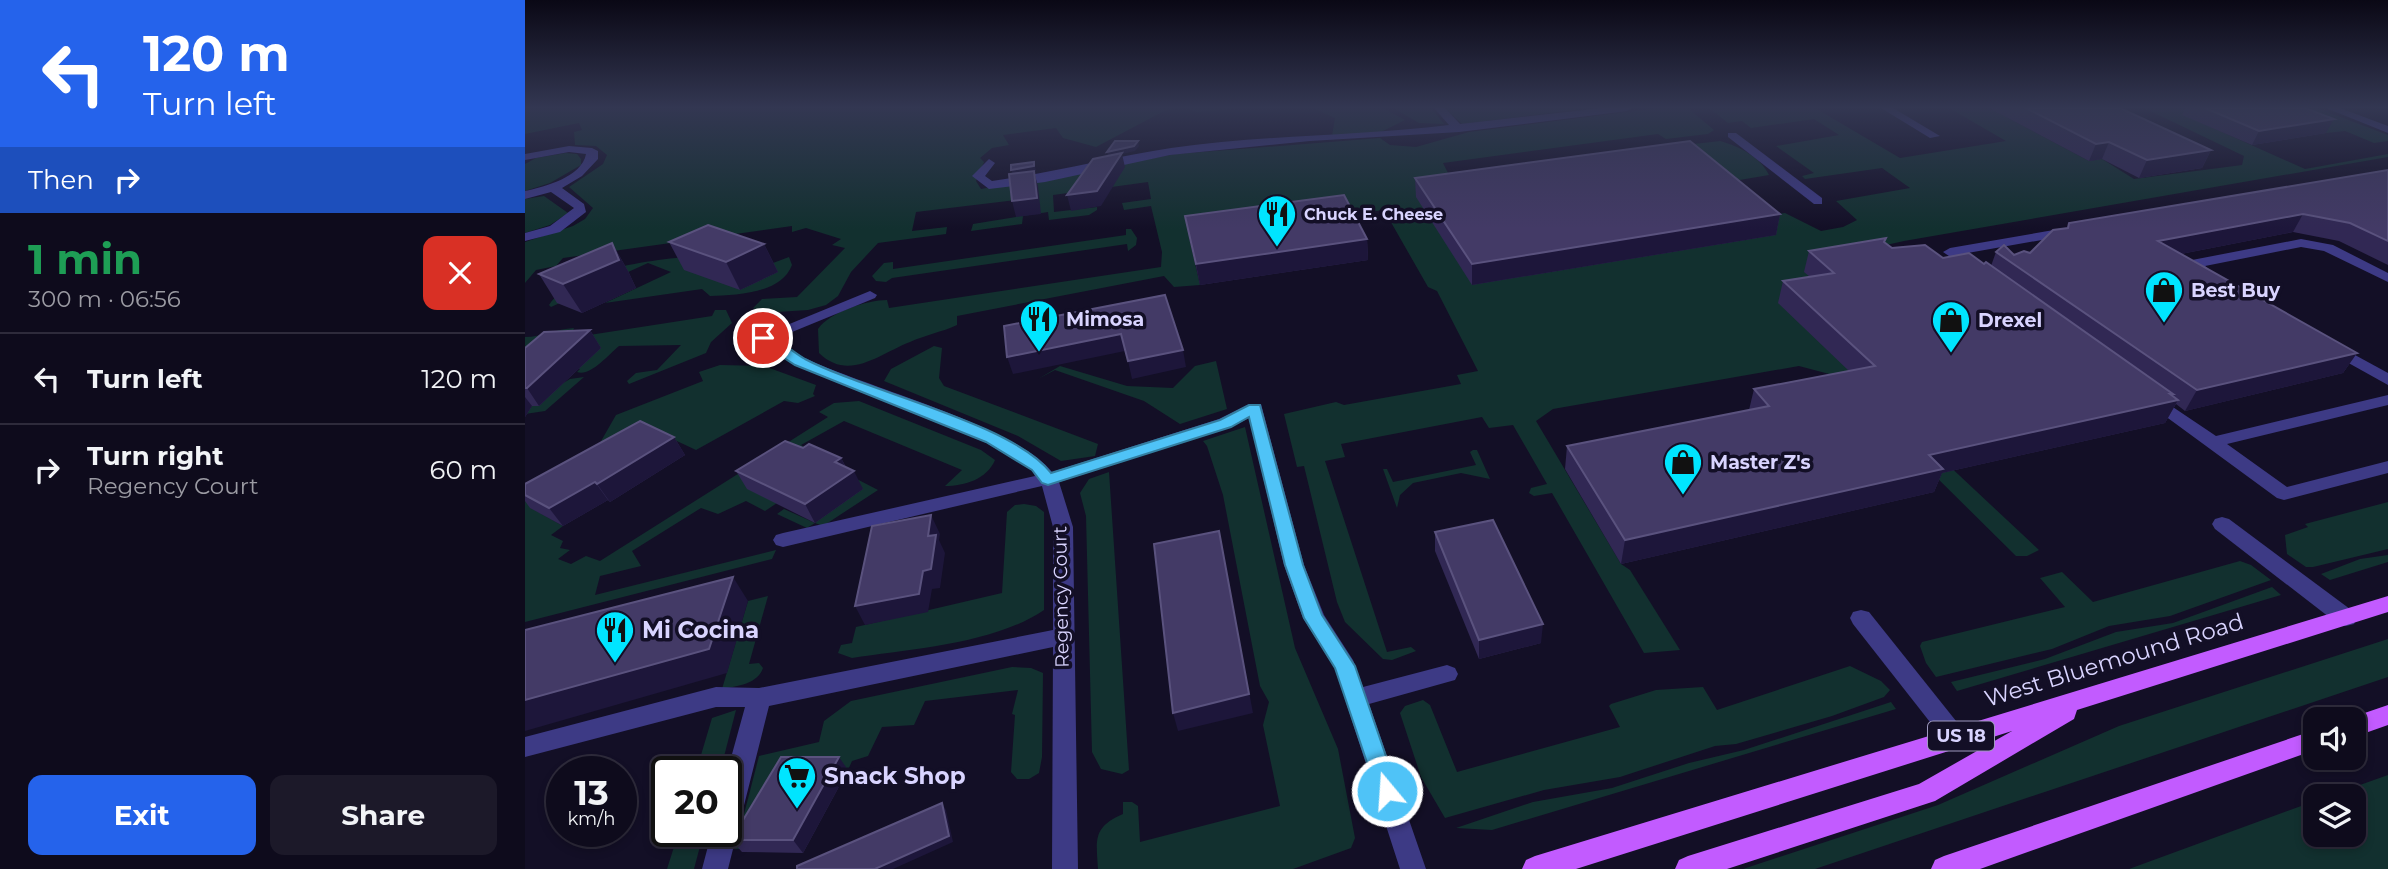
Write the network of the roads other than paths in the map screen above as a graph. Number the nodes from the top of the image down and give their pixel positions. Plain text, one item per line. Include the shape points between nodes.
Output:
1 (1205, 149) edge
2 (1750, 149) edge
3 (525, 157) edge
4 (989, 163) dead end
5 (554, 188) junction
6 (525, 195) edge
7 (1818, 201) dead end
8 (2089, 228) edge
9 (525, 237) edge
10 (2034, 238) junction
11 (2017, 257) edge
12 (1983, 276) edge
13 (2388, 278) edge
14 (2223, 285) edge
15 (870, 295) dead end
16 (2317, 339) edge
17 (2388, 380) edge
18 (2137, 387) edge
19 (2388, 400) edge
20 (2213, 442) junction
21 (2388, 467) edge
22 (1048, 480) junction
23 (2222, 524) dead end
24 (783, 540) dead end
25 (2388, 604) edge
26 (1861, 618) dead end
27 (2346, 618) junction
28 (1062, 637) junction
29 (1447, 674) dead end
30 (759, 698) junction
31 (1356, 698) junction
32 (2090, 698) junction
33 (2388, 715) edge
34 (2366, 723) edge
35 (1956, 738) junction
36 (2303, 744) edge
37 (525, 747) edge
38 (742, 763) edge
39 (721, 847) edge
40 (715, 869) edge
41 (1065, 869) edge
42 (1413, 869) edge
43 (1535, 869) edge
44 (1688, 869) edge
45 (1944, 869) edge

1 - 4 street via 989,185 978,176
2 - 7 street
3 - 5 street via 569,149 592,151 592,159 581,173
5 - 6 street
5 - 9 street via 580,207 580,212 555,229
8 - 10 street
10 - 11 street
10 - 12 street via 1944,253
13 - 14 street via 2327,248 2301,243 2197,263 2199,271
15 - 22 street, Regency Court via 763,338 800,362 991,438 1038,466
16 - 17 street
18 - 20 street
19 - 20 street
20 - 21 street via 2284,494
22 - 24 street
22 - 28 street, Regency Court via 1063,527
22 - 31 street via 1225,423 1255,408 1294,565 1314,618 1345,666
23 - 27 street
25 - 27 main road, West Bluemound Road / US 18
26 - 35 street
27 - 32 main road, West Bluemound Road / US 18
28 - 30 street
28 - 41 street, Regency Court
29 - 31 street
30 - 37 street via 716,697
30 - 38 street
31 - 42 street
32 - 35 main road, West Bluemound Road / US 18
32 - 44 main road via 1926,793
33 - 34 main road
35 - 43 main road, West Bluemound Road / US 18
36 - 45 main road
39 - 40 street

